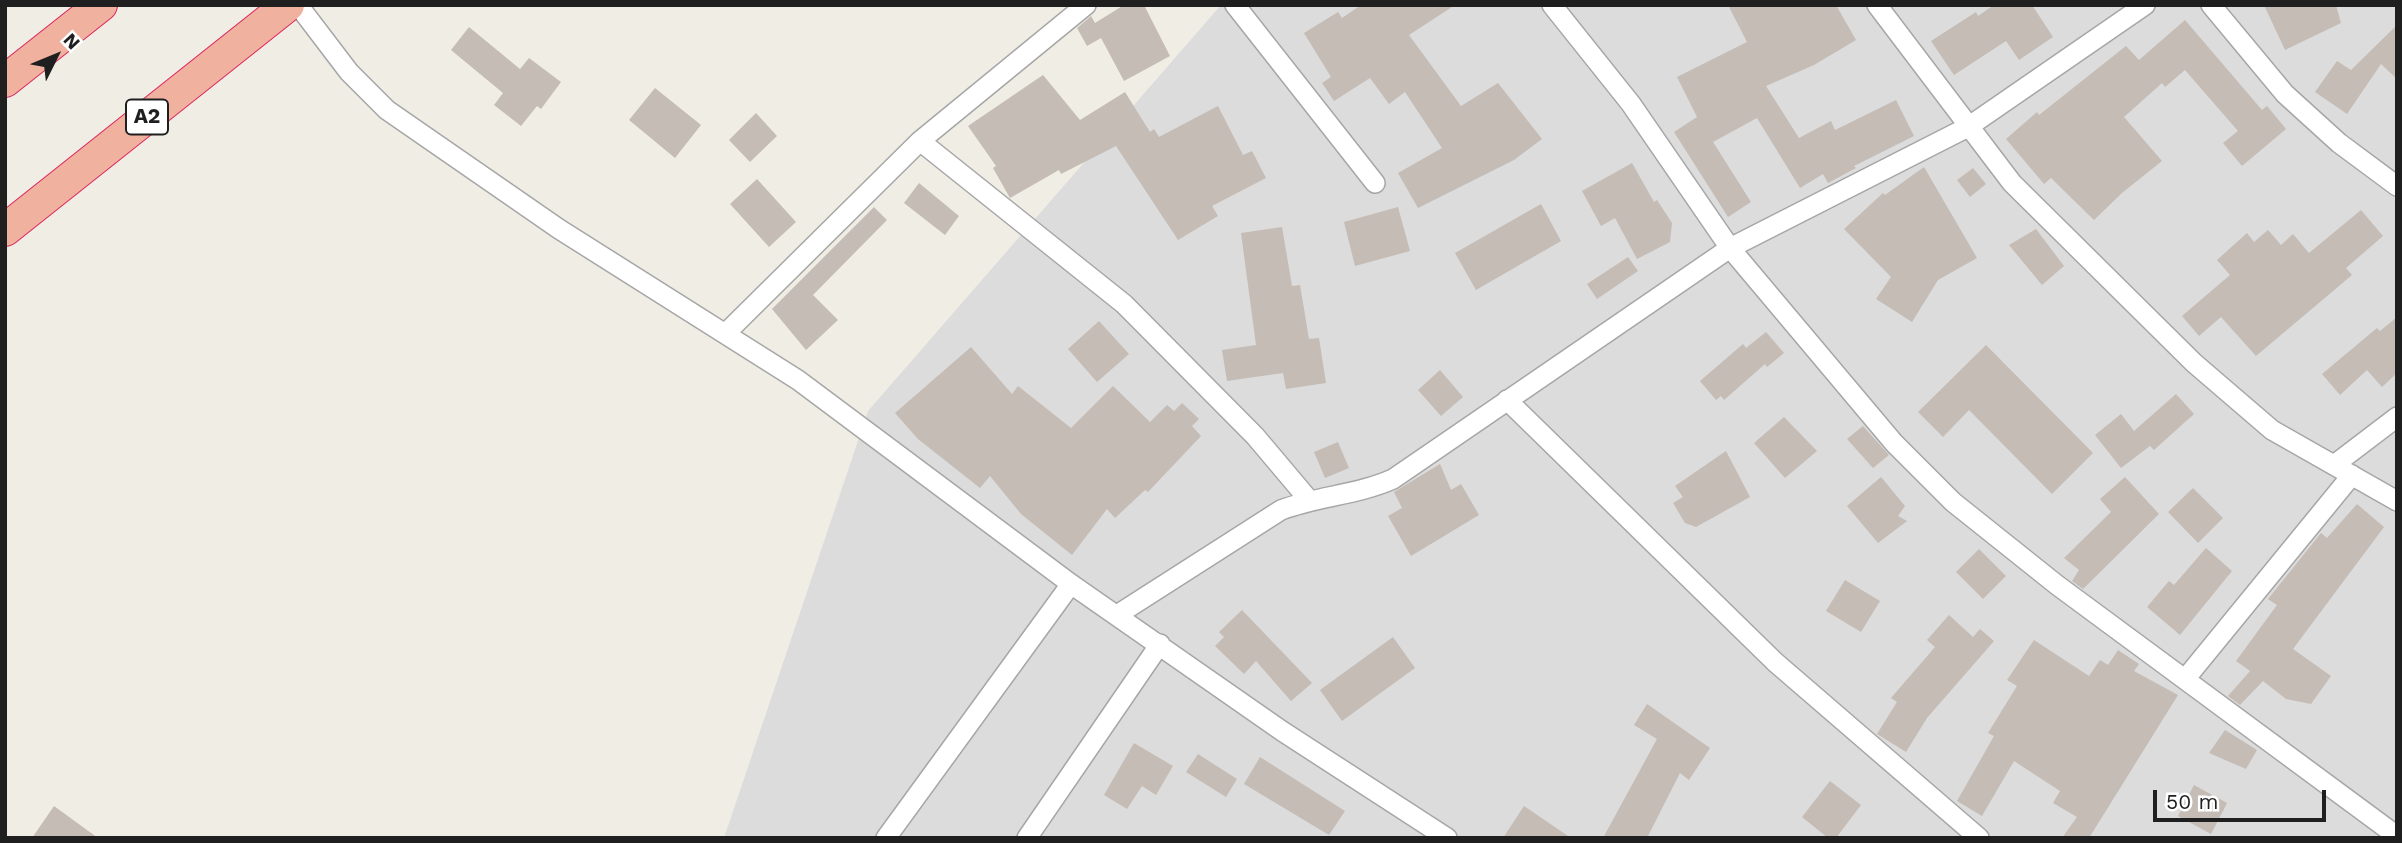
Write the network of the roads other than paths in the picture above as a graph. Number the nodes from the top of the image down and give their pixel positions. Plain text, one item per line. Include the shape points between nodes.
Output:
1 (101, 5) edge
2 (288, 5) edge
3 (298, 5) edge
4 (1086, 5) edge
5 (1236, 5) edge
6 (1552, 5) edge
7 (1877, 5) edge
8 (2145, 5) edge
9 (2211, 5) edge
10 (5, 81) edge
11 (1968, 127) junction
12 (920, 141) junction
13 (1375, 183) dead end
14 (2397, 186) edge
15 (5, 230) edge
16 (1730, 248) junction
17 (726, 333) junction
18 (1507, 400) junction
19 (2397, 417) edge
20 (2343, 470) junction
21 (1309, 500) junction
22 (2397, 501) edge
23 (1071, 584) junction
24 (1117, 615) junction
25 (1160, 644) junction
26 (2186, 678) junction
27 (2397, 836) edge
28 (886, 838) edge
29 (1027, 838) edge
30 (1447, 838) edge
31 (1979, 838) edge

1 - 10 highway
2 - 15 highway, A2
3 - 17 street via 349,72 387,110 559,229
4 - 12 street
5 - 13 street
6 - 16 street via 1631,104
7 - 11 street
8 - 11 street
9 - 14 street via 2284,94
11 - 16 street
11 - 20 street via 2011,183 2194,363 2272,430
12 - 17 street
12 - 21 street via 1124,304 1255,436
16 - 18 street
16 - 26 street via 1894,443 1953,502
17 - 23 street via 798,380
18 - 21 street via 1393,479 1366,491
18 - 31 street via 1775,662
19 - 20 street
20 - 22 street
20 - 26 street
21 - 24 street via 1281,510
23 - 24 street
23 - 28 street
24 - 25 street
25 - 29 street
25 - 30 street via 1282,731
26 - 27 street

